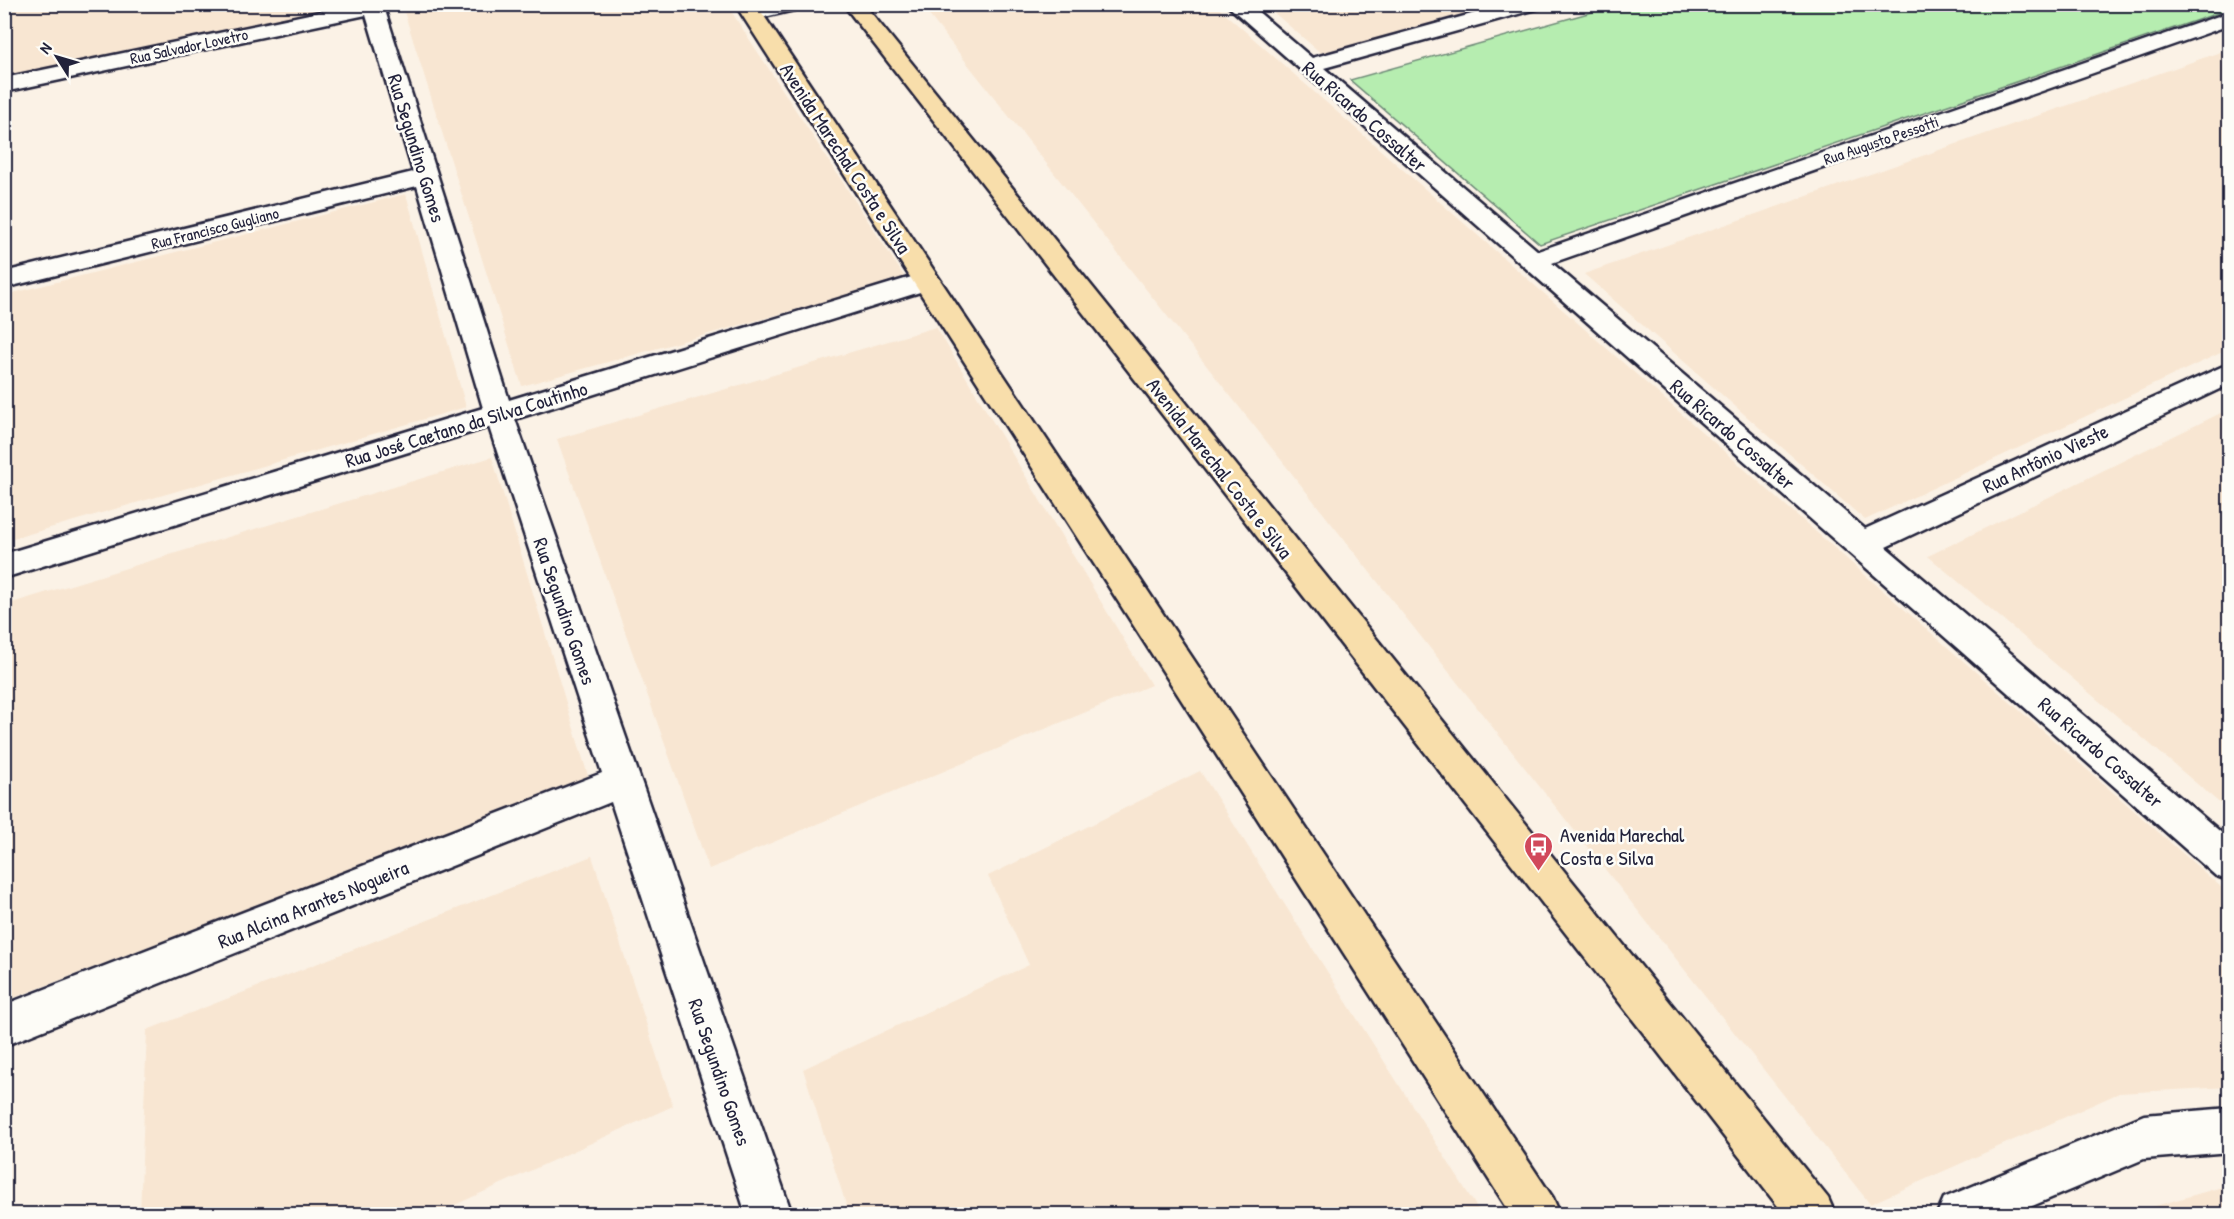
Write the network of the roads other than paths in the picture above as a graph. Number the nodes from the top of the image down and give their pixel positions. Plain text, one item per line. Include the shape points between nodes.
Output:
1 (796, 4) edge
2 (853, 4) edge
3 (1236, 4) edge
4 (1533, 4) edge
5 (374, 6) edge
6 (748, 9) edge
7 (2229, 18) edge
8 (1307, 66) junction
9 (4, 85) edge
10 (426, 176) junction
11 (1533, 261) junction
12 (4, 280) edge
13 (927, 281) junction
14 (2229, 372) edge
15 (499, 414) junction
16 (1861, 545) junction
17 (4, 566) edge
18 (622, 781) junction
19 (2229, 864) edge
20 (4, 1026) edge
21 (2229, 1130) edge
22 (769, 1215) edge
23 (1537, 1215) edge
24 (1812, 1215) edge
25 (1960, 1215) edge

1 - 6 street
2 - 24 main road, Avenida Marechal Costa e Silva
3 - 8 street, Rua Ricardo Cossalter
4 - 8 street
5 - 9 street, Rua Salvador Lovetro
5 - 10 street, Rua Segundino Gomes
6 - 13 main road, Avenida Marechal Costa e Silva
7 - 11 street, Rua Augusto Pessotti
8 - 11 street, Rua Ricardo Cossalter
10 - 12 street, Rua Francisco Gugliano
10 - 15 street, Rua Segundino Gomes
11 - 16 street, Rua Ricardo Cossalter
13 - 15 street, Rua José Caetano da Silva Coutinho
13 - 23 main road, Avenida Marechal Costa e Silva
14 - 16 street, Rua Antônio Vieste
15 - 17 street, Rua José Caetano da Silva Coutinho
15 - 18 street, Rua Segundino Gomes
16 - 19 street, Rua Ricardo Cossalter
18 - 20 street, Rua Alcina Arantes Nogueira
18 - 22 street, Rua Segundino Gomes
21 - 25 street via 2144,1137

